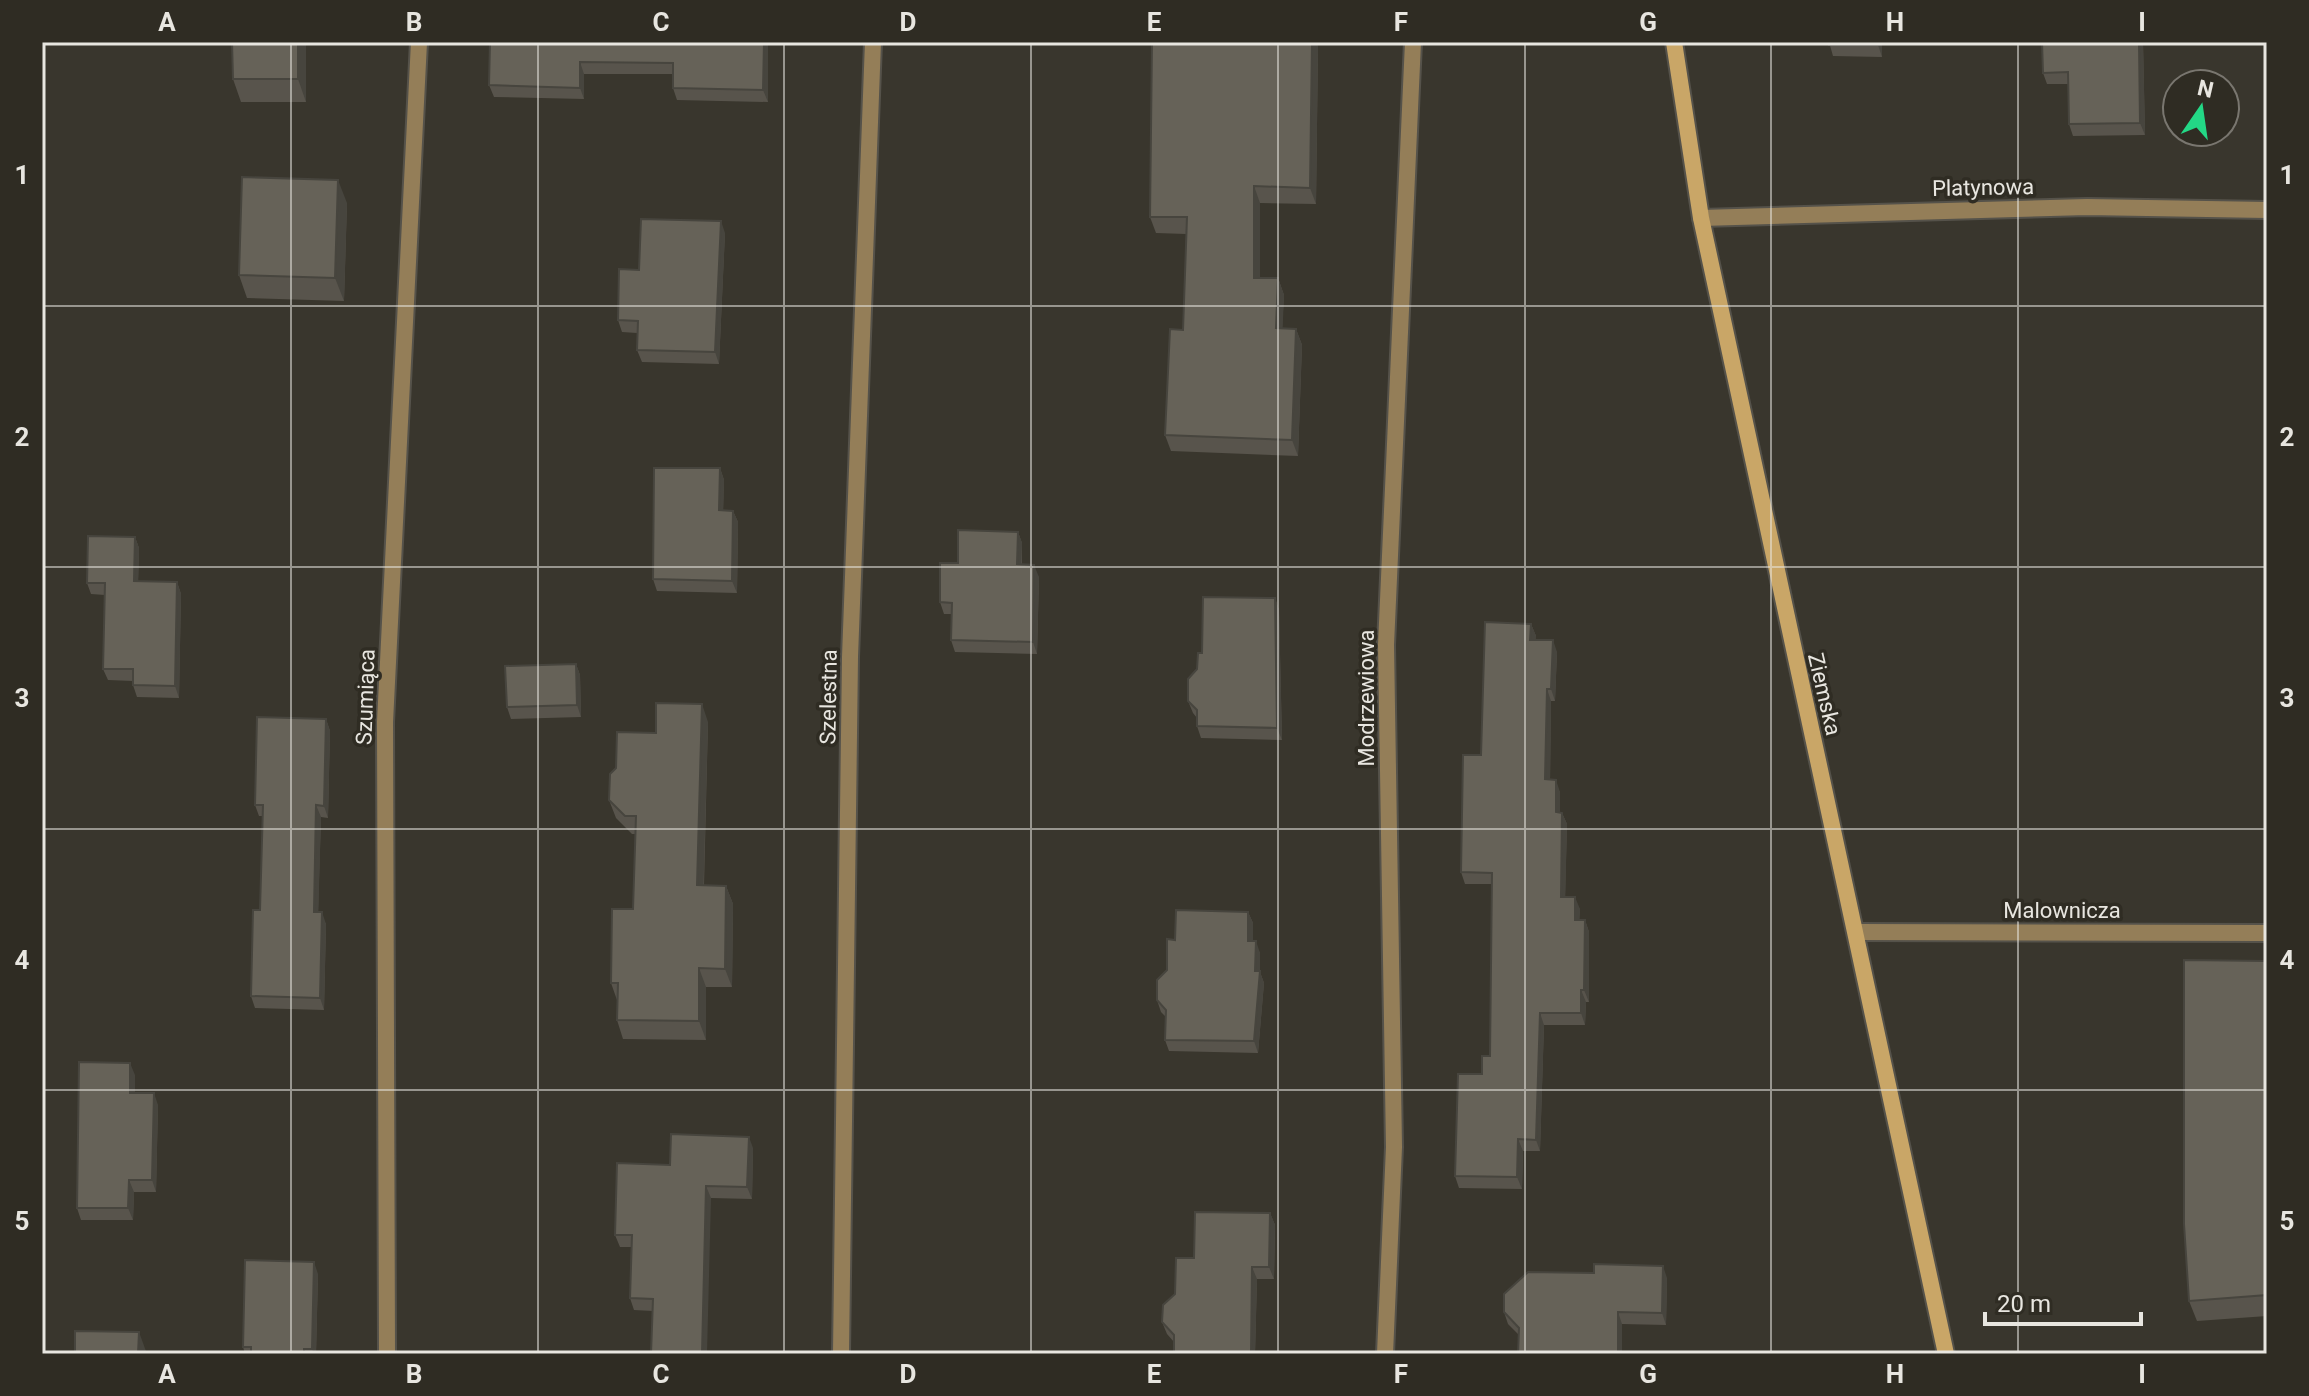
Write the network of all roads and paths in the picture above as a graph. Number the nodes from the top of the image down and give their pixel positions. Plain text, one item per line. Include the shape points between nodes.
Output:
1 (419, 42) edge
2 (873, 42) edge
3 (1413, 42) edge
4 (1674, 42) edge
5 (2267, 210) edge
6 (1701, 218) junction
7 (1857, 932) junction
8 (2267, 933) edge
9 (387, 1354) edge
10 (841, 1354) edge
11 (1385, 1354) edge
12 (1946, 1354) edge

1 - 9 street, Szumiąca via 385,722
2 - 10 street, Szelestna via 850,657
3 - 11 street, Modrzewiowa via 1386,645 1394,1147
4 - 6 street, Ziemska
5 - 6 street, Platynowa via 2087,207
6 - 7 street, Ziemska
7 - 8 street, Malownicza
7 - 12 street, Ziemska

